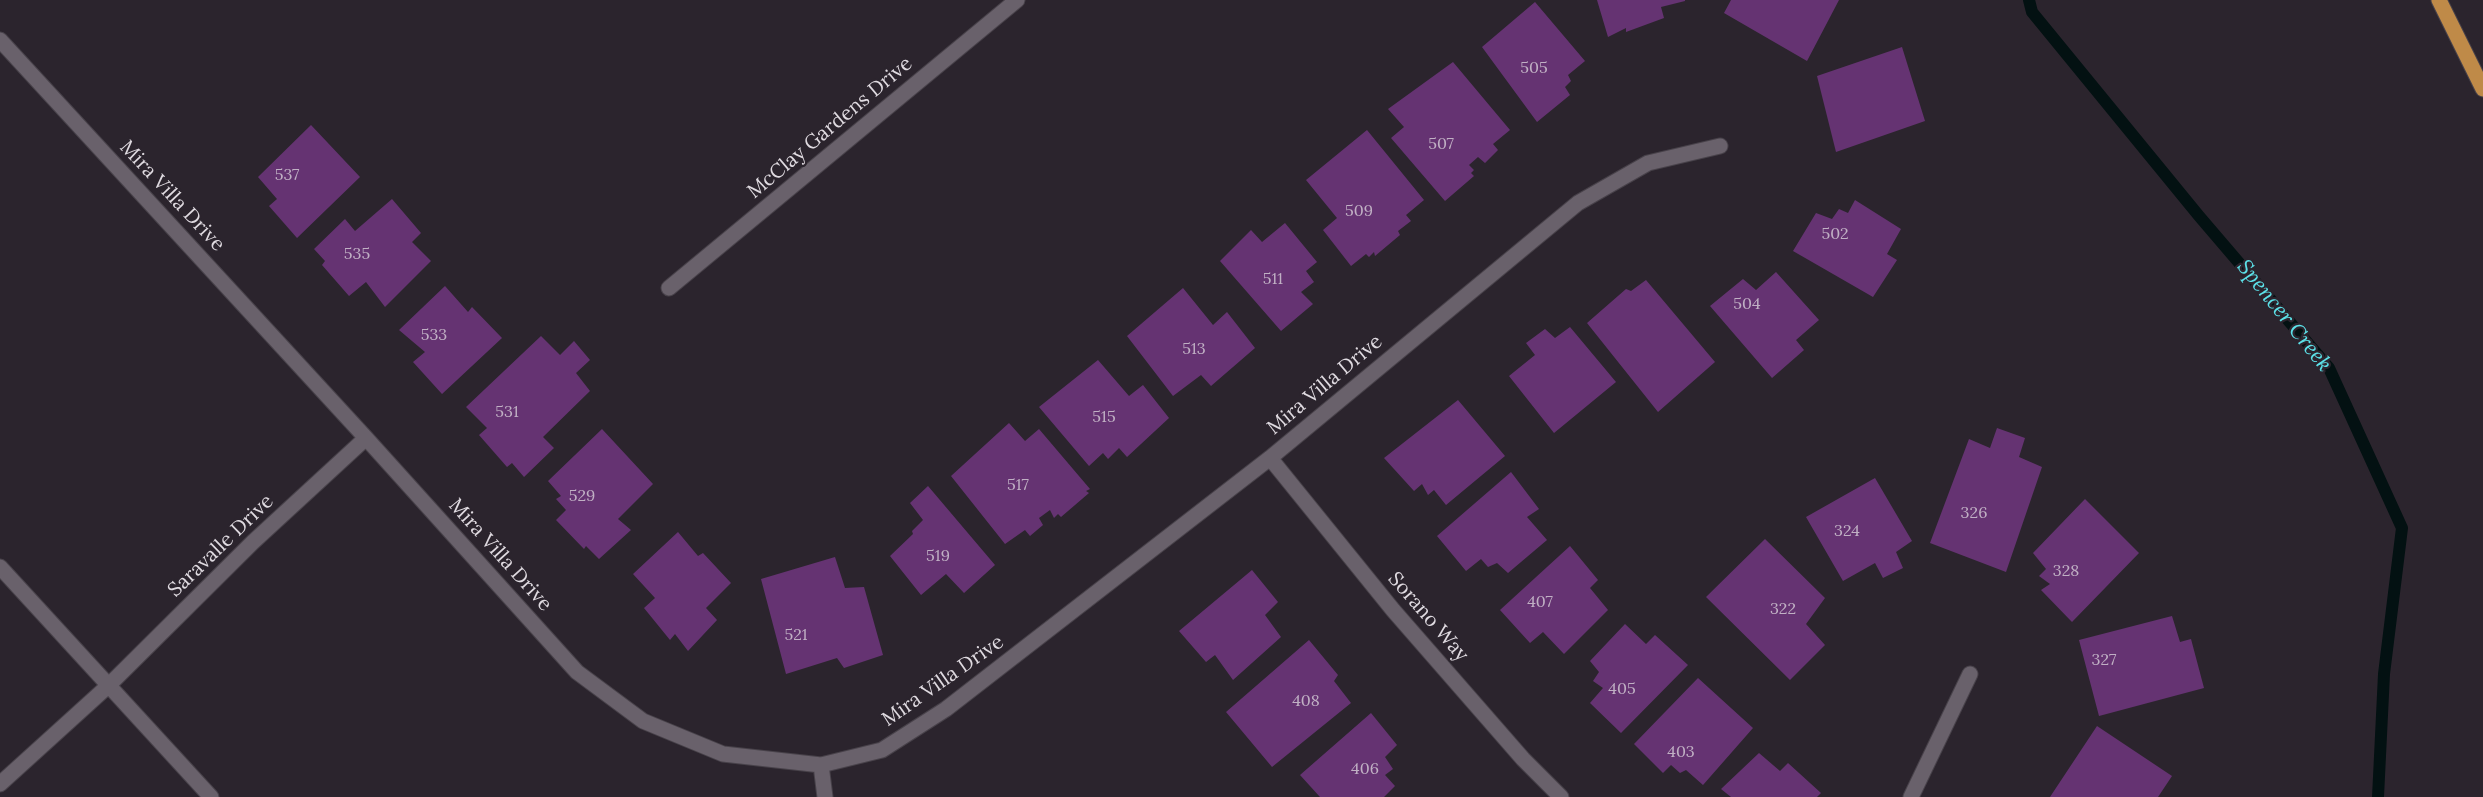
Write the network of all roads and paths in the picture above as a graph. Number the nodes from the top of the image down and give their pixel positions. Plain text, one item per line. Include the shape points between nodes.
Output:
1 (1017, 0) edge
2 (2439, 0) edge
3 (0, 40) edge
4 (2483, 89) edge
5 (1720, 146) dead end
6 (669, 288) dead end
7 (366, 438) junction
8 (1270, 458) junction
9 (0, 567) edge
10 (1970, 674) dead end
11 (108, 686) junction
12 (821, 765) junction
13 (0, 784) edge
14 (211, 797) edge
15 (825, 797) edge
16 (1562, 797) edge
17 (1911, 797) edge

1 - 6 street, McClay Gardens Drive
2 - 4 main road
3 - 7 street, Mira Villa Drive
5 - 8 street, Mira Villa Drive via 1648,163 1578,203
7 - 11 street, Saravalle Drive via 253,542
7 - 12 street, Mira Villa Drive via 577,672 643,721 723,754
8 - 12 street, Mira Villa Drive via 946,709 882,750
8 - 16 street, Sorano Way via 1394,610 1523,759
9 - 11 street
10 - 17 street
11 - 13 street, Saravalle Drive
11 - 14 street
12 - 15 street

